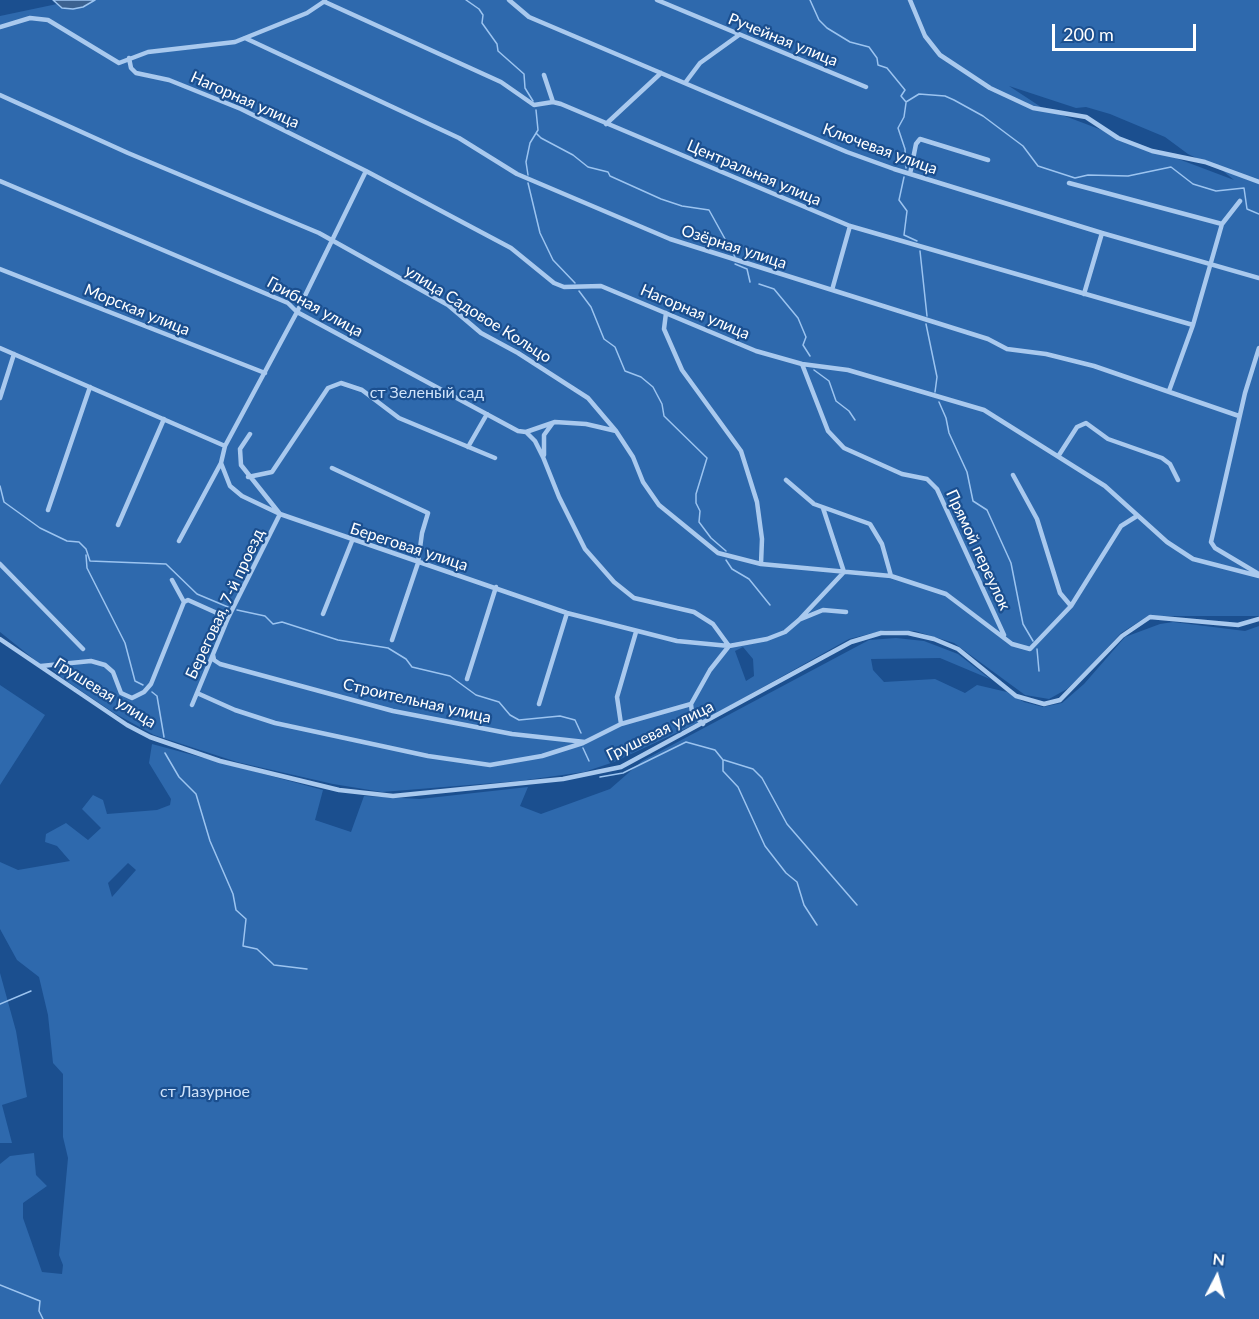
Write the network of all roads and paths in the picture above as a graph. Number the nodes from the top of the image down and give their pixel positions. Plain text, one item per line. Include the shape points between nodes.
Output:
1 (509, 0) edge
2 (657, 0) edge
3 (910, 0) edge
4 (325, 1) edge
5 (0, 27) edge
6 (739, 35) junction
7 (245, 38) junction
8 (129, 58) junction
9 (661, 73) junction
10 (544, 75) dead end
11 (685, 83) junction
12 (866, 87) dead end
13 (0, 95) edge
14 (553, 102) junction
15 (606, 124) junction
16 (988, 160) dead end
17 (366, 171) junction
18 (910, 174) junction
19 (0, 181) edge
20 (1259, 182) edge
21 (1069, 183) dead end
22 (1240, 201) dead end
23 (1222, 224) junction
24 (850, 226) junction
25 (1102, 233) junction
26 (331, 240) junction
27 (1211, 262) junction
28 (0, 269) edge
29 (1259, 278) edge
30 (832, 291) junction
31 (1084, 294) junction
32 (297, 312) junction
33 (666, 313) junction
34 (1193, 325) junction
35 (0, 348) edge
36 (1259, 348) edge
37 (14, 354) junction
38 (802, 364) junction
39 (265, 373) junction
40 (90, 387) junction
41 (1169, 391) junction
42 (0, 399) edge
43 (487, 414) junction
44 (1239, 416) junction
45 (164, 419) junction
46 (555, 422) junction
47 (616, 431) junction
48 (526, 432) junction
49 (250, 434) dead end
50 (225, 446) junction
51 (468, 447) junction
52 (1059, 455) junction
53 (543, 457) junction
54 (495, 458) dead end
55 (221, 463) junction
56 (332, 468) dead end
57 (1013, 475) dead end
58 (248, 477) junction
59 (786, 480) dead end
60 (1178, 480) dead end
61 (823, 508) junction
62 (48, 510) dead end
63 (280, 514) junction
64 (1137, 516) junction
65 (118, 525) dead end
66 (179, 541) dead end
67 (352, 541) junction
68 (418, 563) junction
69 (0, 564) edge
70 (761, 564) junction
71 (844, 572) junction
72 (1259, 575) edge
73 (891, 576) junction
74 (172, 580) dead end
75 (496, 587) junction
76 (184, 602) junction
77 (1071, 606) junction
78 (846, 612) dead end
79 (567, 613) junction
80 (323, 614) dead end
81 (228, 618) junction
82 (1259, 619) edge
83 (799, 620) junction
84 (636, 632) junction
85 (1005, 638) junction
86 (0, 639) edge
87 (392, 640) dead end
88 (729, 645) junction
89 (83, 649) dead end
90 (213, 655) junction
91 (40, 666) junction
92 (467, 679) dead end
93 (197, 693) junction
94 (539, 704) dead end
95 (691, 704) junction
96 (192, 705) dead end
97 (621, 724) junction
98 (703, 724) junction
99 (585, 742) junction

1 - 9 street, Ключевая улица via 529,17
2 - 6 street, Ручейная улица
3 - 20 street via 925,36 940,55 990,88 1033,108 1086,117 1118,138 1152,151 1205,162
4 - 7 street, Нагорная улица via 307,13
4 - 14 street, Центральная улица via 501,82 534,105
5 - 8 street, Нагорная улица via 15,20 43,18 106,58 119,63
6 - 11 street via 700,63
6 - 12 street, Ручейная улица
7 - 8 street, Нагорная улица
7 - 30 street, Озёрная улица via 459,138 517,174 579,202 670,239
8 - 17 street, Нагорная улица via 136,73 170,81 241,109
9 - 11 street, Ключевая улица
9 - 15 street
10 - 14 street
11 - 18 street, Ключевая улица via 847,152
13 - 26 street, улица Садовое Кольцо
14 - 15 street, Центральная улица
15 - 24 street, Центральная улица
16 - 18 street via 920,139
17 - 26 street
17 - 33 street, Нагорная улица via 511,248 554,283 564,287 601,286
18 - 25 street, Ключевая улица
19 - 32 street, Грибная улица via 207,267 288,303
21 - 23 street
22 - 23 street
23 - 27 street
24 - 30 street
24 - 31 street, Центральная улица
25 - 27 street, Ключевая улица
25 - 31 street
26 - 32 street
26 - 47 street, улица Садовое Кольцо via 448,305 480,333 588,398
27 - 29 street, Ключевая улица
27 - 34 street
28 - 39 street, Морская улица
30 - 41 street, Озёрная улица via 988,339 1007,349 1076,361
31 - 34 street, Центральная улица
32 - 39 street
32 - 43 street, Грибная улица
33 - 38 street, Нагорная улица via 756,351
33 - 70 street via 664,329 682,370 741,452 757,502
34 - 41 street
35 - 37 street
36 - 44 street
37 - 40 street
37 - 42 street
38 - 52 street, Нагорная улица via 848,370 984,410
38 - 85 street, Прямой переулок via 828,431 844,448 902,474 927,479 937,489
39 - 50 street
40 - 45 street
40 - 62 street
41 - 44 street, Озёрная улица
43 - 48 street, Грибная улица
43 - 51 street
44 - 72 street via 1211,542
45 - 50 street
45 - 65 street
46 - 47 street
46 - 48 street
46 - 53 street via 546,430
47 - 70 street, улица Садовое Кольцо via 659,505 718,553
48 - 53 street
49 - 58 street via 239,457
50 - 55 street
51 - 54 street
51 - 58 street via 399,418 362,390 337,383 323,394 272,472
52 - 60 street via 1077,427 1086,423 1108,439 1162,458
52 - 64 street, Нагорная улица via 1105,486
53 - 88 street via 585,549 614,582 634,598 694,612 713,624
55 - 63 street, Береговая улица via 226,481 235,491
55 - 66 street
56 - 68 street via 428,513
57 - 77 street via 1038,519 1060,593
58 - 63 street
59 - 61 street via 804,498
61 - 71 street
61 - 73 street via 870,524 882,544
63 - 67 street, Береговая улица
63 - 81 street, Береговая, 7-й проезд
64 - 72 street, Нагорная улица via 1193,559
64 - 77 street, улица Садовое Кольцо via 1121,526
67 - 68 street, Береговая улица
67 - 80 street
68 - 75 street, Береговая улица
68 - 87 street
69 - 89 street
70 - 71 street, улица Садовое Кольцо
71 - 73 street, улица Садовое Кольцо
71 - 83 street, Береговая улица
73 - 85 street, улица Садовое Кольцо via 946,594
74 - 76 street
75 - 79 street, Береговая улица
75 - 92 street
76 - 81 street via 188,600
76 - 91 street via 151,684 132,698 121,693 113,672 105,665 91,661
77 - 85 street, улица Садовое Кольцо via 1030,649
78 - 83 street via 823,610
79 - 84 street, Береговая улица
79 - 94 street
81 - 90 street, Береговая, 7-й проезд
82 - 98 street, Грушевая улица via 1238,625 1150,616 1122,636 1065,696 1044,704 1016,696 958,649 908,633 881,633 851,642
83 - 88 street, Береговая улица via 785,632 767,639
84 - 88 street, Береговая улица via 677,641
84 - 97 street via 617,697
86 - 91 street, Грушевая улица
88 - 95 street
90 - 93 street, Береговая, 7-й проезд
90 - 99 street, Строительная улица via 220,664 393,711 512,734
91 - 98 street, Грушевая улица via 127,725 187,751 339,790 393,796 591,774 621,767
93 - 96 street, Береговая, 7-й проезд
93 - 99 street via 274,723 490,765 542,756
95 - 97 street
95 - 98 street via 692,713
97 - 99 street

